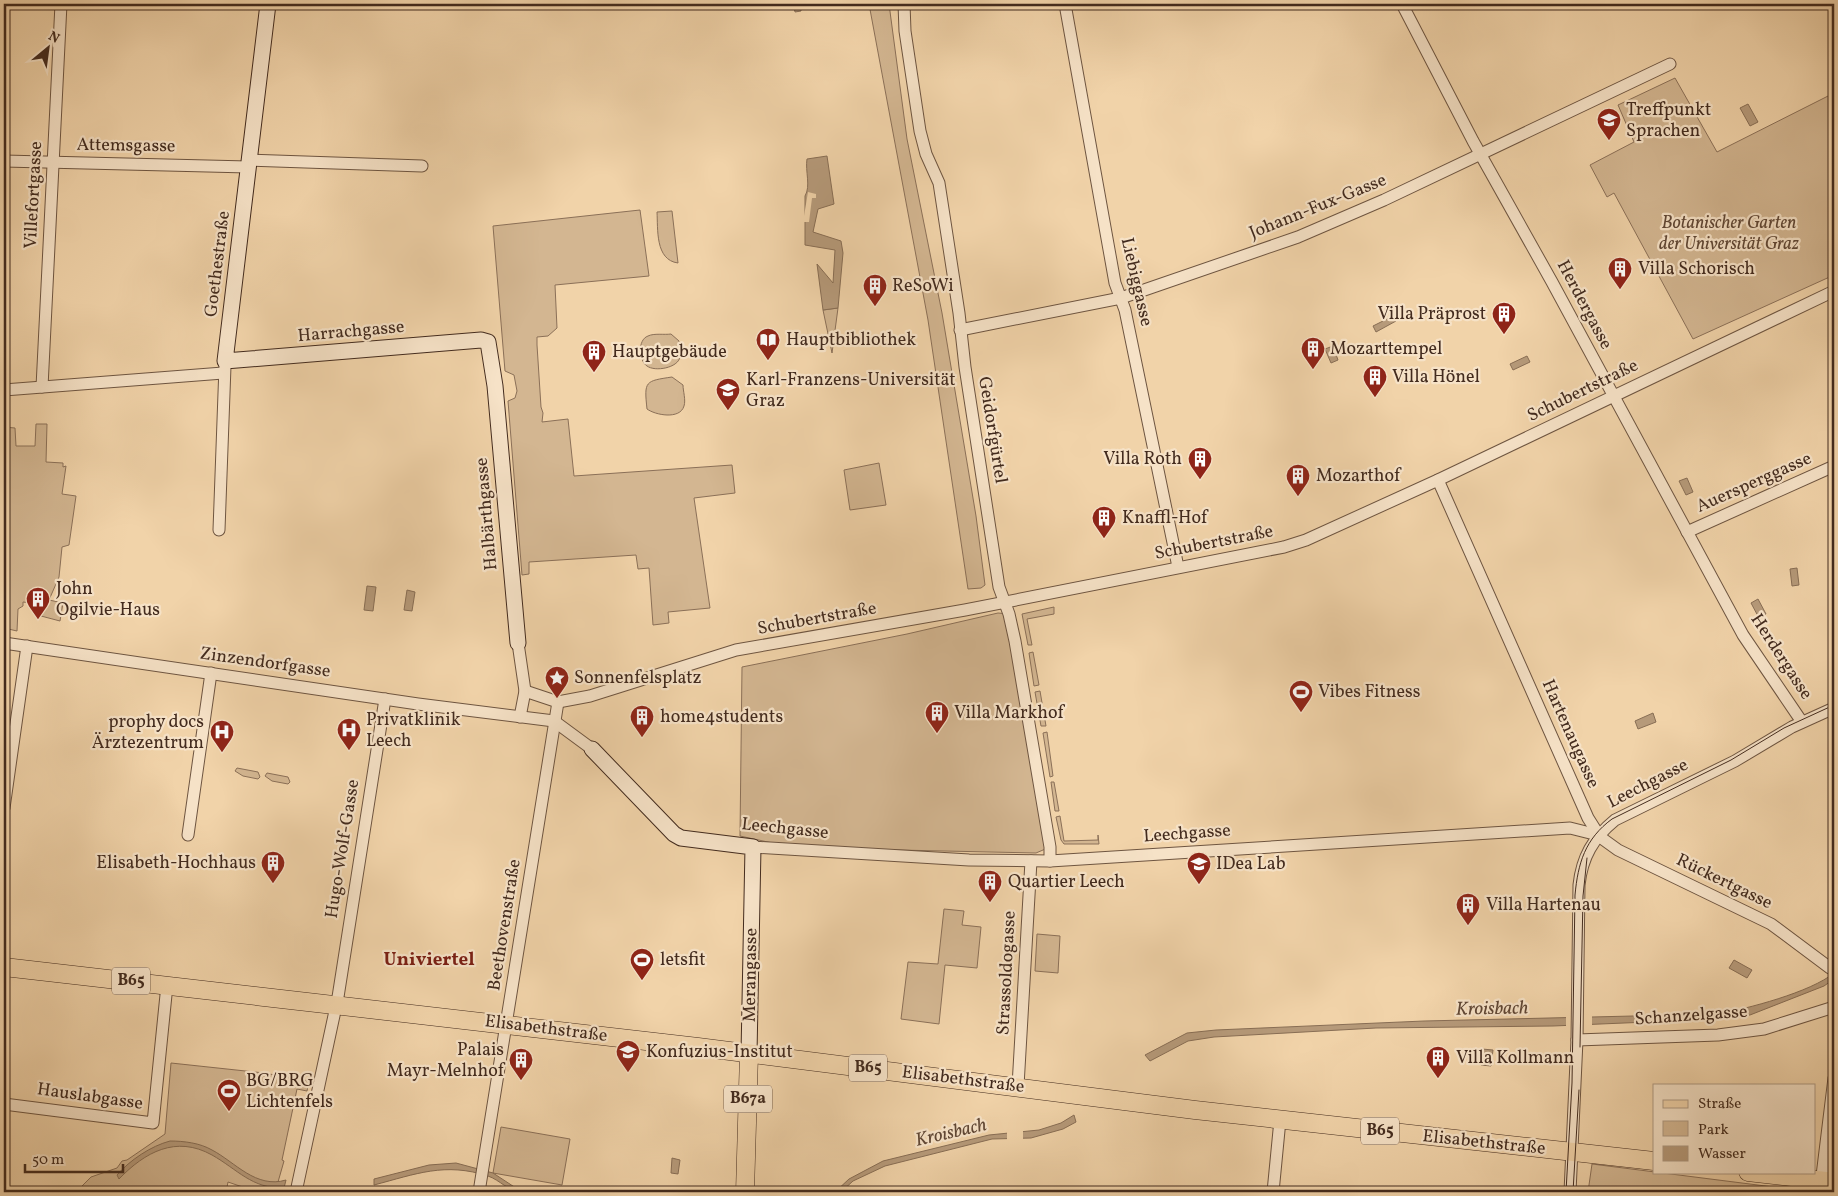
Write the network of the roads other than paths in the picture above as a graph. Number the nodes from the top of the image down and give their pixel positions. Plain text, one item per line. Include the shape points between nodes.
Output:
1 (61, 4) edge
2 (268, 4) edge
3 (904, 4) edge
4 (1065, 4) edge
5 (1402, 4) edge
6 (1670, 64) dead end
7 (1480, 153) junction
8 (4, 161) edge
9 (53, 162) junction
10 (248, 164) junction
11 (422, 166) dead end
12 (1834, 291) edge
13 (1121, 298) junction
14 (960, 330) junction
15 (481, 340) joint
16 (224, 367) junction
17 (42, 387) junction
18 (4, 390) edge
19 (1612, 396) junction
20 (1834, 466) edge
21 (1438, 480) junction
22 (219, 530) dead end
23 (1687, 532) junction
24 (1178, 567) junction
25 (1004, 602) junction
26 (4, 643) edge
27 (518, 643) joint
28 (27, 646) junction
29 (211, 673) junction
30 (525, 691) junction
31 (385, 699) junction
32 (558, 702) junction
33 (1834, 708) edge
34 (520, 717) junction
35 (554, 721) junction
36 (1802, 722) junction
37 (592, 749) joint
38 (4, 808) edge
39 (188, 835) dead end
40 (1598, 835) junction
41 (753, 847) junction
42 (1031, 861) junction
43 (1050, 862) junction
44 (4, 966) edge
45 (1830, 968) dead end
46 (167, 985) junction
47 (336, 1005) junction
48 (1834, 1007) edge
49 (507, 1025) junction
50 (1577, 1040) junction
51 (749, 1054) junction
52 (1834, 1078) edge
53 (1018, 1086) junction
54 (4, 1104) edge
55 (1280, 1120) junction
56 (1573, 1152) junction
57 (1653, 1161) edge
58 (1760, 1174) edge
59 (1825, 1185) edge
60 (296, 1192) edge
61 (479, 1192) edge
62 (745, 1192) edge
63 (1273, 1192) edge
64 (1570, 1192) edge

1 - 9 street, Villefortgasse
2 - 10 street, Goethestraße
3 - 14 street, Geidorfgürtel via 920,131 939,183
4 - 13 street, Liebiggasse via 1115,283
5 - 7 street, Herdergasse
6 - 7 street, Johann-Fux-Gasse
7 - 13 street, Johann-Fux-Gasse via 1298,238
7 - 19 street, Herdergasse
8 - 9 street, Attemsgasse
9 - 10 street, Attemsgasse
9 - 17 street, Villefortgasse
10 - 11 street, Attemsgasse
10 - 16 street, Goethestraße
12 - 19 street, Schubertstraße
13 - 14 street, Johann-Fux-Gasse
13 - 24 street, Liebiggasse
14 - 25 street, Geidorfgürtel via 999,587
15 - 16 street, Harrachgasse
15 - 27 street, Halbärthgasse via 488,342 495,386
16 - 17 street, Harrachgasse
16 - 22 street, Goethestraße
17 - 18 street, Harrachgasse
19 - 21 street, Schubertstraße
19 - 23 street, Herdergasse
20 - 23 street, Auersperggasse
21 - 24 street, Schubertstraße via 1306,540
21 - 40 street, Hartenaugasse
23 - 36 street, Herdergasse via 1743,635
24 - 25 street, Schubertstraße
25 - 32 street, Schubertstraße via 736,650 590,696
25 - 43 street, Geidorfgürtel via 1015,641
26 - 28 street, Zinzendorfgasse
27 - 30 street, Halbärthgasse
28 - 29 street, Zinzendorfgasse
28 - 38 street
29 - 31 street, Zinzendorfgasse
29 - 39 street
30 - 32 street
30 - 34 street
31 - 34 street, Zinzendorfgasse
31 - 47 street, Hugo-Wolf-Gasse
32 - 35 street
33 - 36 street, Leechgasse
34 - 35 street
35 - 37 street, Leechgasse
35 - 49 street, Beethovenstraße
36 - 40 street, Leechgasse via 1735,761 1614,820
37 - 41 street, Leechgasse via 674,834 682,838
40 - 43 street, Leechgasse via 1570,828
40 - 45 street, Rückertgasse via 1618,850 1771,924
40 - 50 street via 1584,859 1580,874
41 - 42 street, Leechgasse
41 - 51 street, Merangasse
42 - 43 street, Leechgasse
42 - 53 street, Strassoldogasse
44 - 46 main road, Elisabethstraße / B65
46 - 47 main road, Elisabethstraße / B65
46 - 54 street, Hauslabgasse via 153,1123
47 - 49 main road, Elisabethstraße / B65
47 - 60 street, Hugo-Wolf-Gasse
48 - 50 street, Schanzelgasse via 1764,1028 1718,1035
49 - 51 main road, Elisabethstraße / B65
49 - 61 street, Beethovenstraße
50 - 56 street
51 - 53 main road, Elisabethstraße / B65
51 - 62 main road, Merangasse / B67a
52 - 59 street
53 - 55 main road, Elisabethstraße / B65
55 - 56 main road, Elisabethstraße / B65
55 - 63 street
56 - 57 main road, Elisabethstraße / B65
56 - 64 street
58 - 59 main road

